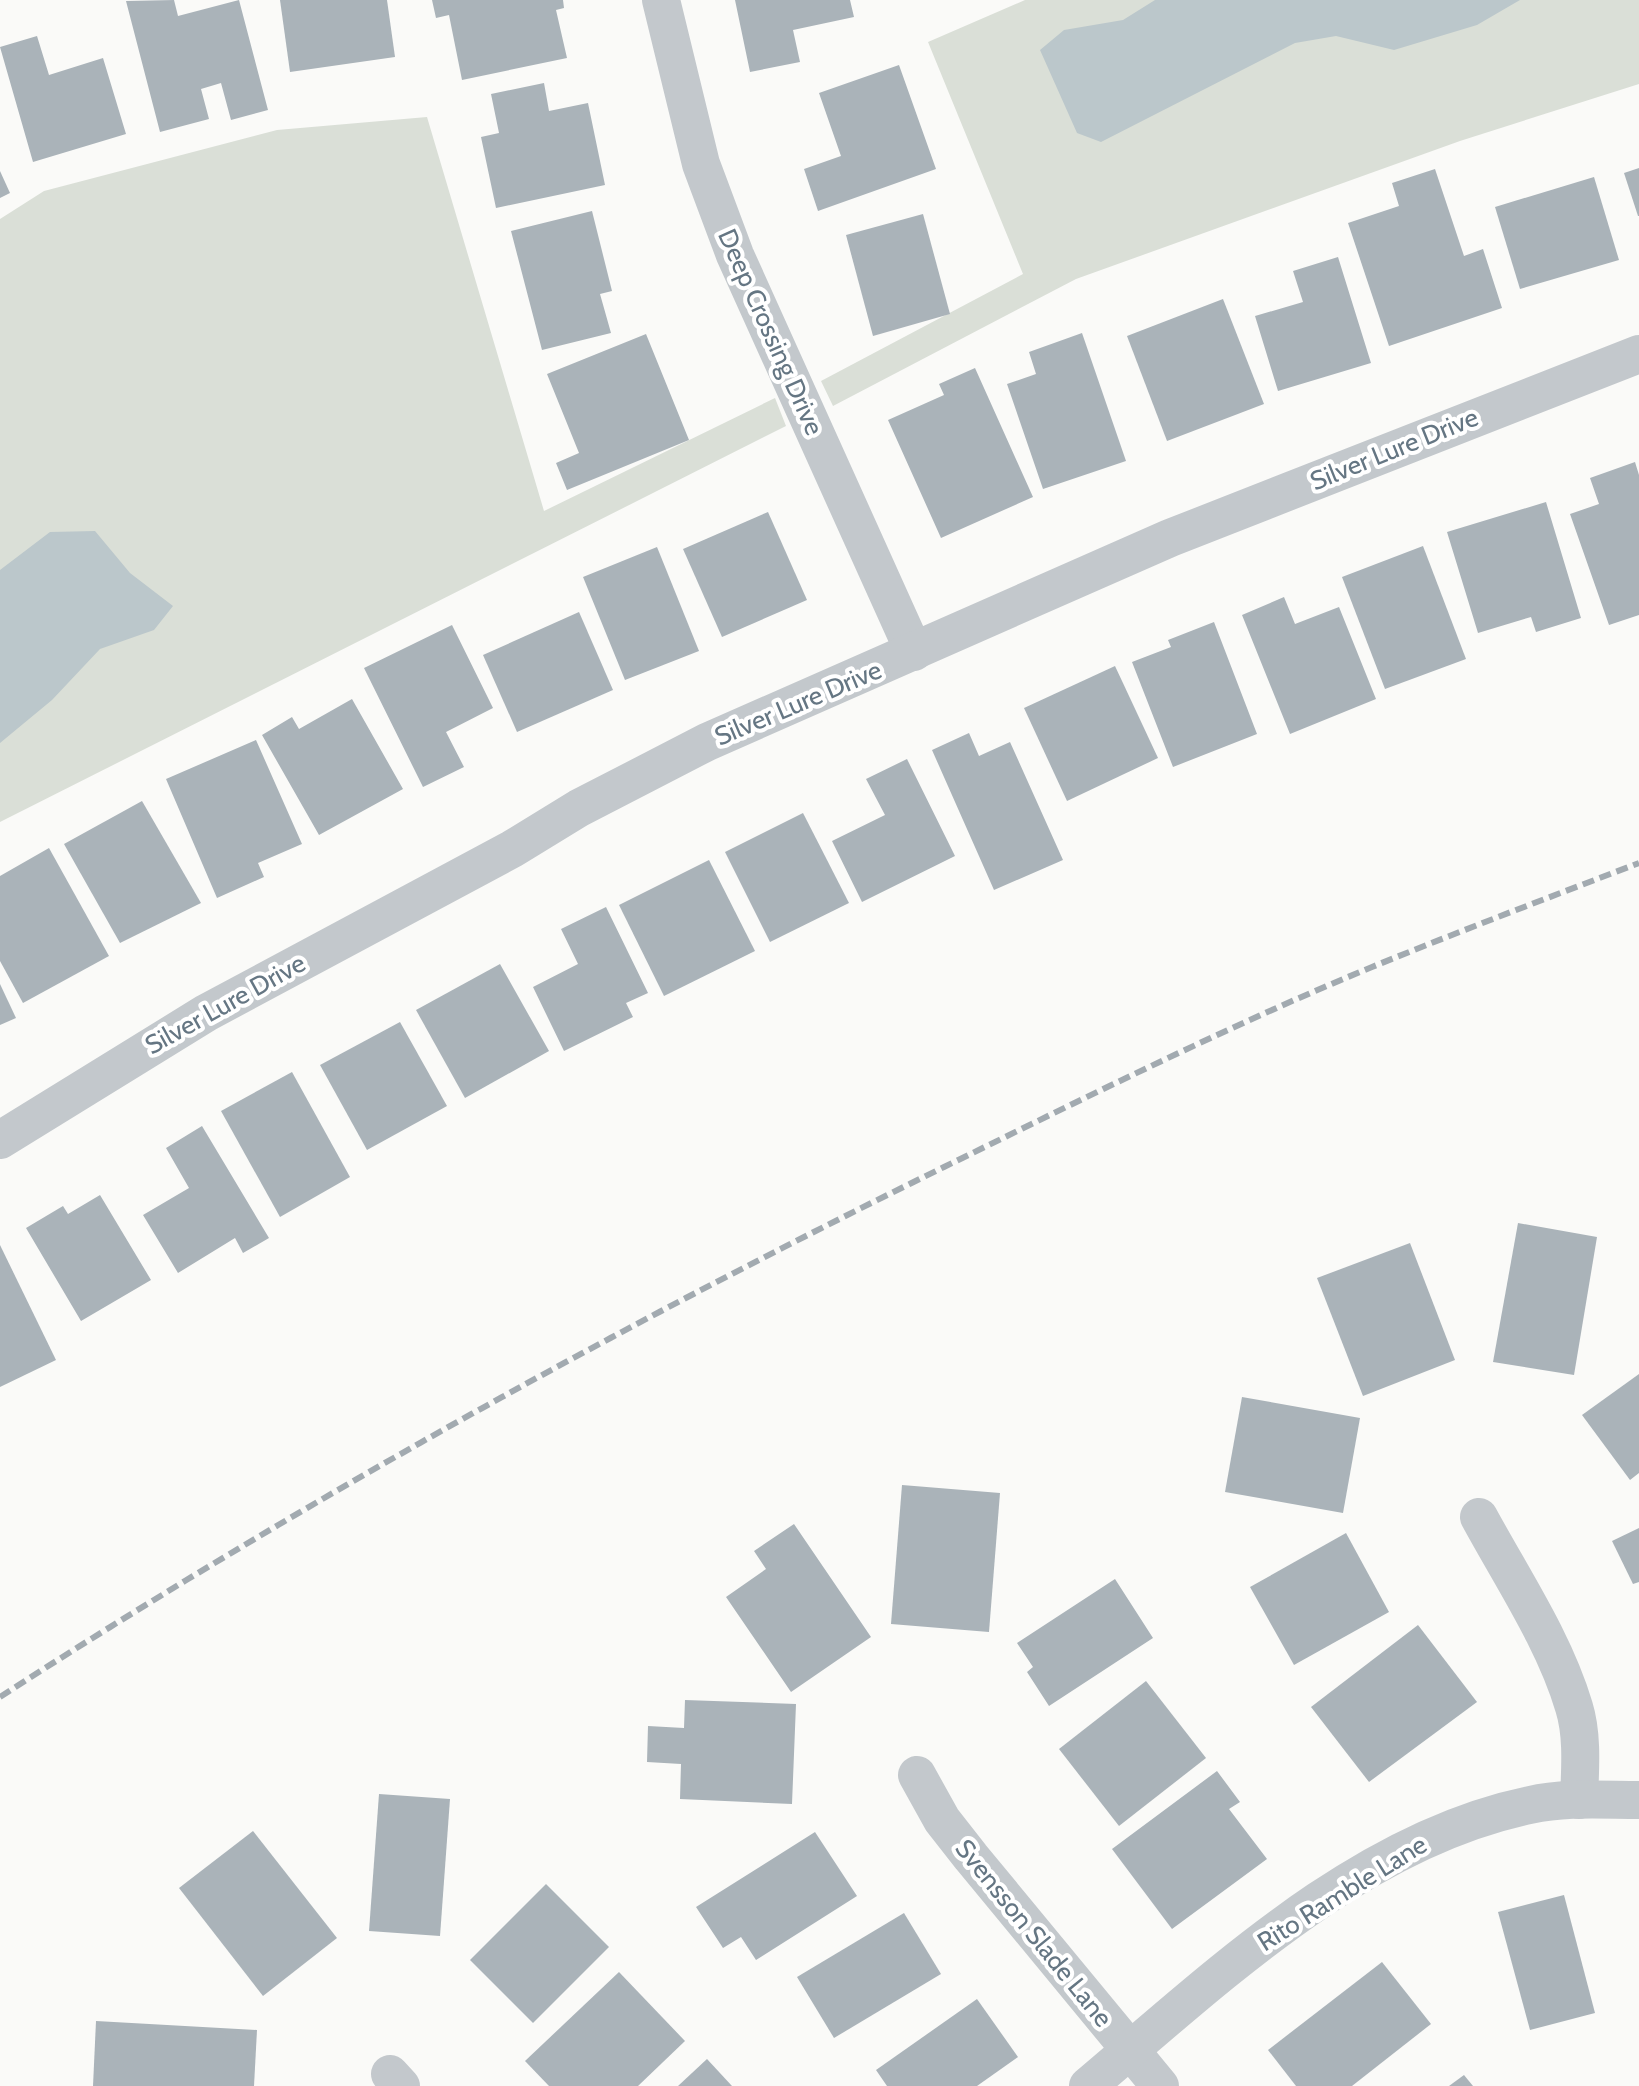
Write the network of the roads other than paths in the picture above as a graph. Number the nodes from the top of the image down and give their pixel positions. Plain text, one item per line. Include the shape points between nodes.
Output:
1 (661, 0) edge
2 (1639, 354) edge
3 (914, 652) junction
4 (0, 1140) edge
5 (1479, 1517) dead end
6 (917, 1775) dead end
7 (1579, 1800) junction
8 (1639, 1800) edge
9 (1130, 2050) junction
10 (1088, 2086) edge
11 (1160, 2086) edge

1 - 3 street, Deep Crossing Drive via 701,164 735,255
2 - 3 street, Silver Lure Drive via 1170,538
3 - 4 street, Silver Lure Drive via 707,742 579,808 206,1013
5 - 7 street via 1557,1661 1575,1709
6 - 9 street, Svensson Slade Lane via 942,1820
7 - 8 street, Rito Ramble Lane
7 - 9 street, Rito Ramble Lane via 1531,1804 1421,1840 1301,1915
9 - 10 street, Rito Ramble Lane
9 - 11 street, Svensson Slade Lane

